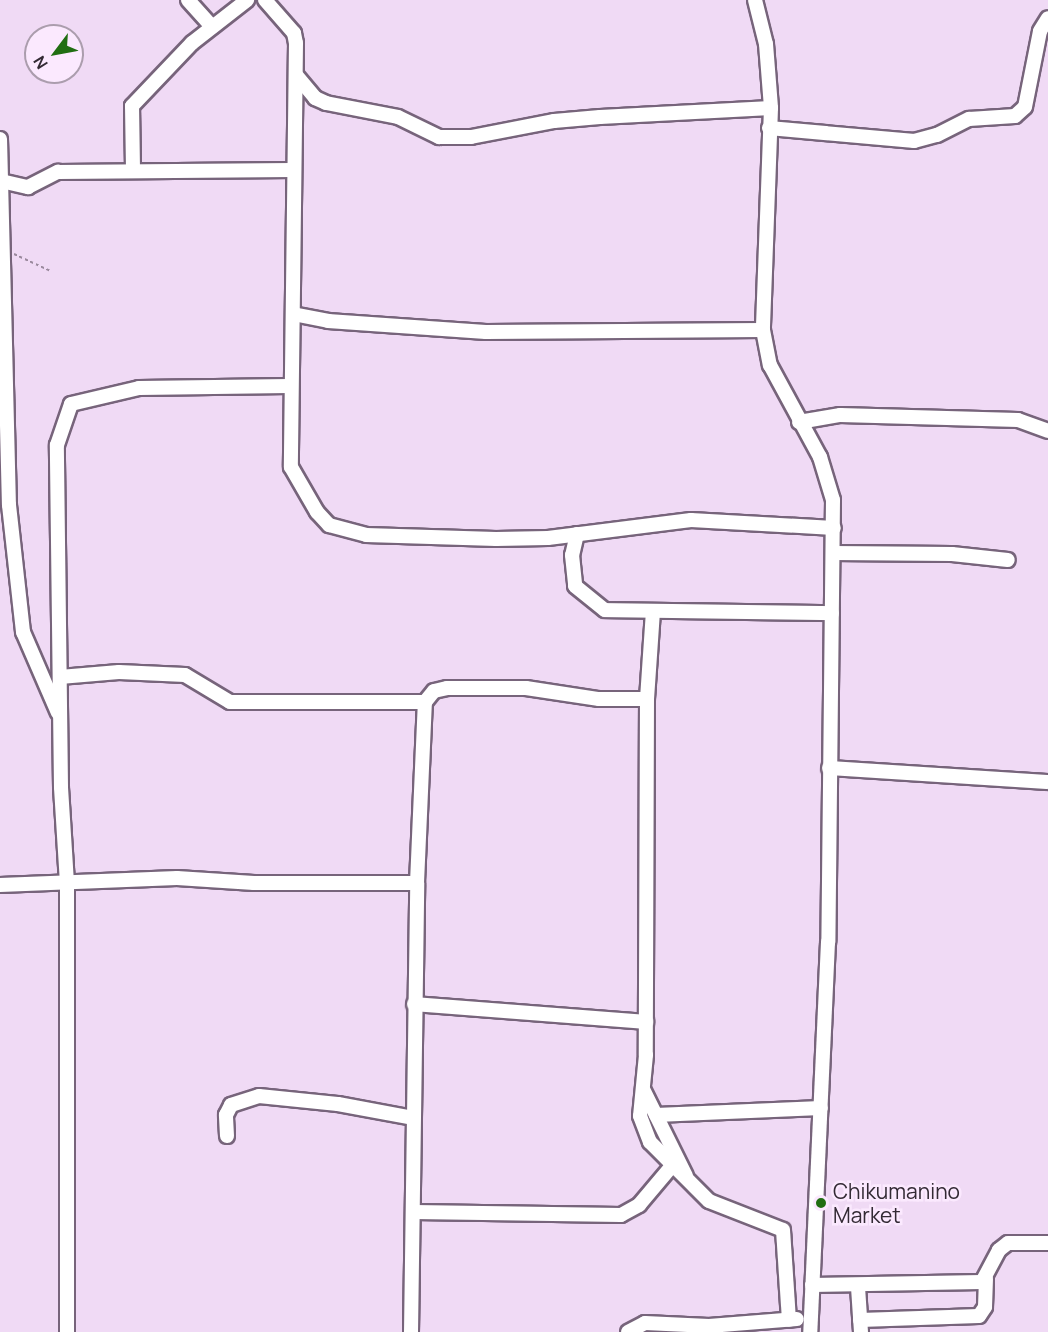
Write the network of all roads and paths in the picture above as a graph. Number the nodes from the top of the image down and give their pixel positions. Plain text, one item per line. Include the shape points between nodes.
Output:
1 (188, 0) edge
2 (247, 0) edge
3 (265, 0) edge
4 (755, 0) edge
5 (1048, 18) edge
6 (212, 27) junction
7 (296, 75) junction
8 (771, 108) junction
9 (769, 128) junction
10 (0, 139) edge
11 (133, 170) junction
12 (293, 170) junction
13 (1, 181) edge
14 (3, 249) junction
15 (50, 271) dead end
16 (293, 314) junction
17 (763, 330) junction
18 (289, 386) junction
19 (799, 422) junction
20 (1048, 431) edge
21 (834, 528) junction
22 (577, 534) junction
23 (833, 553) junction
24 (1008, 560) dead end
25 (653, 611) junction
26 (832, 613) junction
27 (60, 677) junction
28 (647, 699) junction
29 (425, 702) junction
30 (60, 718) junction
31 (829, 768) junction
32 (1048, 782) edge
33 (67, 883) junction
34 (417, 883) junction
35 (0, 885) edge
36 (414, 1004) junction
37 (646, 1022) junction
38 (643, 1089) junction
39 (821, 1108) junction
40 (656, 1115) junction
41 (413, 1118) junction
42 (227, 1136) dead end
43 (671, 1167) junction
44 (691, 1186) junction
45 (414, 1212) junction
46 (1048, 1243) edge
47 (986, 1279) junction
48 (812, 1285) junction
49 (858, 1287) junction
50 (810, 1317) junction
51 (789, 1320) junction
52 (861, 1326) edge
53 (67, 1332) edge
54 (411, 1332) edge
55 (628, 1332) edge
56 (810, 1332) edge

1 - 6 street
2 - 6 street
3 - 7 street via 294,33
4 - 8 street via 766,44
5 - 9 street via 1040,31 1025,107 1015,116 969,119 914,141
6 - 11 street via 132,106
7 - 8 street via 315,98 326,103 398,117 439,137 490,134 588,118
7 - 12 street
8 - 9 street
9 - 17 street
10 - 13 street
11 - 12 street
11 - 13 street via 53,173 28,187
12 - 16 street
13 - 14 street
14 - 15 path
14 - 30 street via 9,505 23,632
16 - 17 street via 328,321 486,332
16 - 18 street
17 - 19 street via 770,365
18 - 22 street via 291,467 329,525 366,536 496,539
18 - 27 street via 139,388 71,404 57,445
19 - 20 street via 840,415 1018,420
19 - 21 street via 829,481
21 - 22 street via 692,520
21 - 23 street
22 - 25 street via 572,555 579,590 605,609
23 - 24 street via 952,554
23 - 26 street
25 - 26 street
25 - 28 street
26 - 31 street
27 - 29 street via 119,672 185,675 230,702
27 - 30 street
28 - 29 street via 599,699 526,688 447,688 434,691
28 - 37 street
29 - 34 street
30 - 33 street
31 - 32 street
31 - 39 street via 828,942
33 - 34 street via 177,878 254,883
33 - 35 street
33 - 53 street
34 - 36 street
36 - 37 street
36 - 41 street
37 - 38 street
38 - 40 street
38 - 43 street via 643,1130
39 - 40 street
39 - 48 street
40 - 44 street
41 - 42 street via 338,1104 259,1096 231,1105 226,1115
41 - 45 street
43 - 44 street
43 - 45 street via 639,1205 621,1215
44 - 51 street via 709,1201 783,1230
45 - 54 street
46 - 47 street via 1008,1243 999,1250
47 - 49 street via 974,1283
47 - 52 street via 985,1307 979,1316
48 - 49 street
48 - 50 street
49 - 52 street
50 - 51 street
50 - 56 street
51 - 55 street via 710,1326 645,1323

